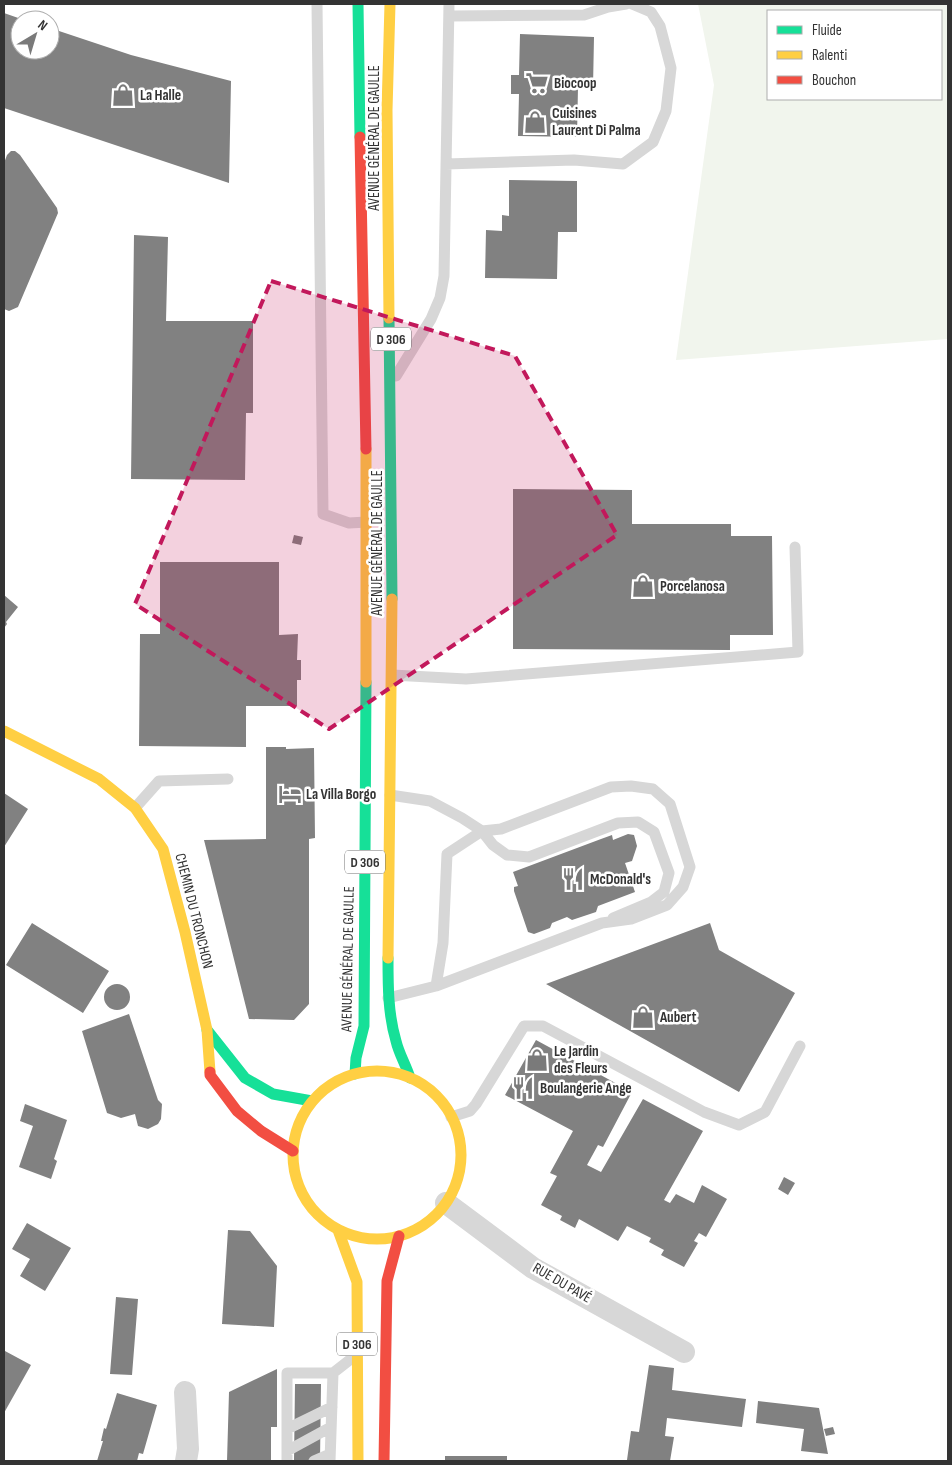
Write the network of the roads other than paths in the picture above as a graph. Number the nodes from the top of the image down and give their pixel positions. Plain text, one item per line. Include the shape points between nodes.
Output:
1 (317, 4) edge
2 (358, 4) edge
3 (390, 4) edge
4 (450, 4) edge
5 (626, 4) edge
6 (632, 4) edge
7 (449, 16) junction
8 (446, 164) junction
9 (391, 384) junction
10 (367, 522) junction
11 (795, 547) dead end
12 (392, 675) junction
13 (4, 732) edge
14 (228, 780) dead end
15 (390, 794) junction
16 (135, 808) junction
17 (482, 831) junction
18 (602, 924) junction
19 (436, 986) junction
20 (388, 998) junction
21 (207, 1030) junction
22 (800, 1046) dead end
23 (355, 1074) junction
24 (410, 1078) junction
25 (312, 1101) junction
26 (451, 1117) junction
27 (293, 1151) junction
28 (446, 1203) junction
29 (338, 1230) junction
30 (400, 1236) junction
31 (684, 1352) dead end
32 (357, 1354) junction
33 (332, 1373) junction
34 (185, 1392) dead end
35 (332, 1407) junction
36 (331, 1427) junction
37 (287, 1429) junction
38 (287, 1456) edge
39 (330, 1458) edge
40 (186, 1461) edge
41 (314, 1461) edge
42 (358, 1461) edge
43 (384, 1461) edge

1 - 10 lane via 322,514 350,522
2 - 10 main road, AVENUE GÉNÉRAL DE GAULLE / D 306
3 - 9 main road, AVENUE GÉNÉRAL DE GAULLE / D 306 via 387,110
4 - 7 lane
5 - 7 lane via 584,15
6 - 8 lane via 651,12 660,26 671,68 666,112 653,142 623,164 574,160
7 - 8 lane
8 - 9 lane via 444,276 440,298 431,319
9 - 12 main road, AVENUE GÉNÉRAL DE GAULLE / D 306
10 - 23 main road, AVENUE GÉNÉRAL DE GAULLE / D 306 via 364,1026
11 - 12 lane via 798,652 466,679
12 - 15 main road, AVENUE GÉNÉRAL DE GAULLE / D 306
13 - 16 main road, CHEMIN DU TRONCHON via 99,779
14 - 16 lane via 159,781
15 - 17 lane via 430,801
15 - 20 main road, AVENUE GÉNÉRAL DE GAULLE / D 306
16 - 21 main road, CHEMIN DU TRONCHON via 163,849
17 - 18 lane via 507,855 529,857 618,823 638,822 654,832 669,873 664,892 651,902
17 - 18 lane via 501,829 611,787 653,790 670,804 690,867 683,887 667,905 631,919
17 - 19 lane via 447,854 443,943
18 - 19 lane
19 - 20 lane
20 - 24 main road, AVENUE GÉNÉRAL DE GAULLE / D 306 via 392,1027
21 - 25 main road, CHEMIN DU TRONCHON via 245,1078 274,1094
21 - 27 main road, CHEMIN DU TRONCHON via 210,1075 237,1111
22 - 26 lane via 765,1112 739,1125 704,1112 543,1026 524,1026 476,1104 470,1111
23 - 24 main road via 383,1071
23 - 25 main road via 332,1084
24 - 26 main road via 441,1101
25 - 27 main road via 298,1124
26 - 28 main road via 459,1138 461,1161 456,1183
27 - 29 main road via 295,1175 304,1197 319,1216
28 - 30 main road via 418,1228
28 - 31 street, RUE DU PAVÉ via 533,1268
29 - 30 main road via 358,1237
29 - 32 main road, D 306 via 357,1282
30 - 43 main road, D 306 via 387,1281
32 - 33 lane
32 - 42 main road, D 306
33 - 35 lane
33 - 37 lane via 287,1373
34 - 40 street
35 - 36 lane
35 - 37 lane
36 - 38 lane
36 - 39 lane
37 - 38 lane
39 - 41 lane

